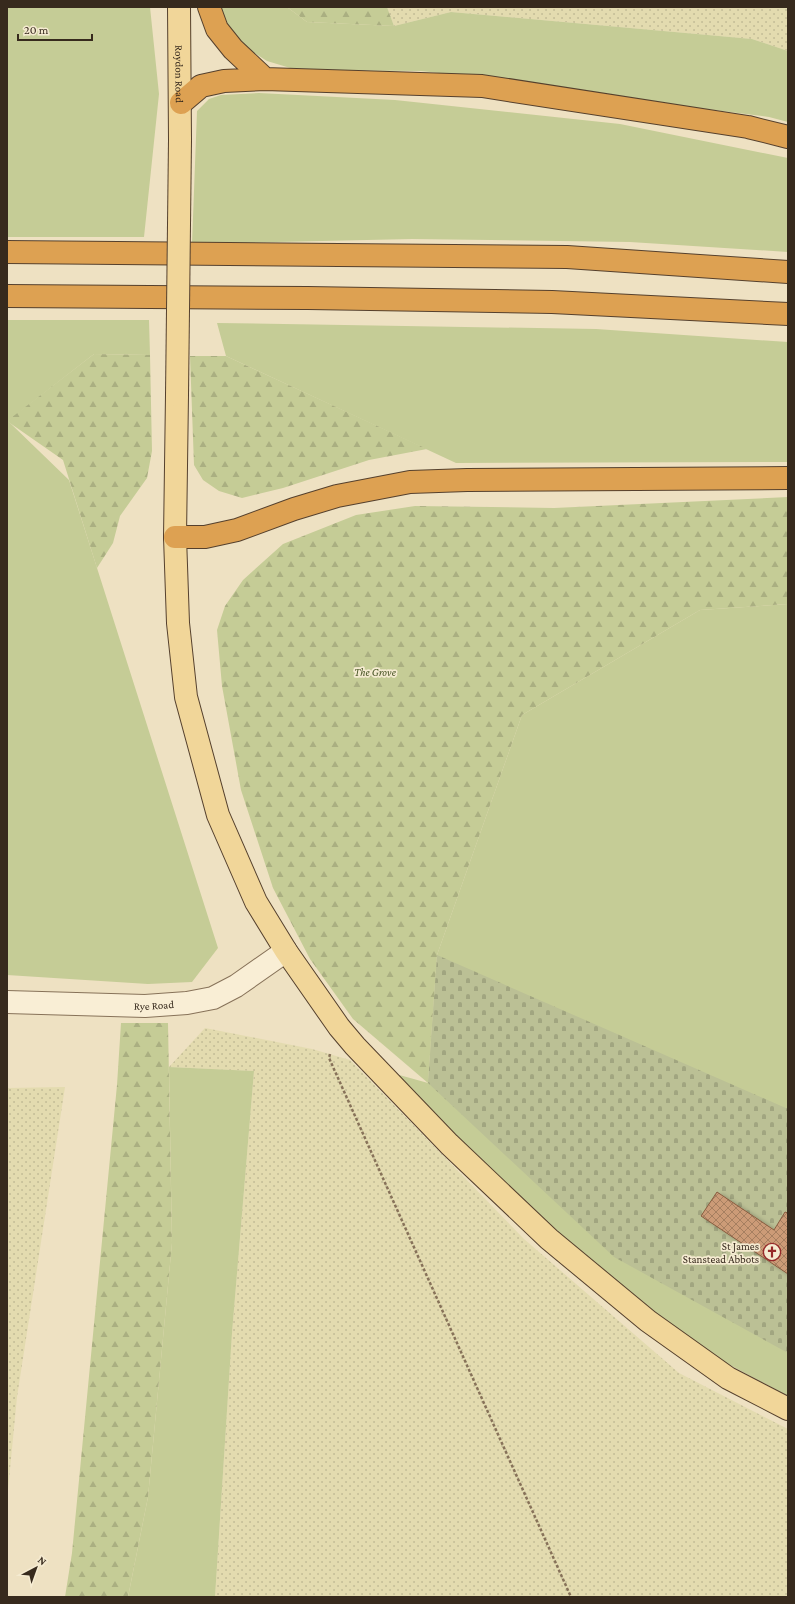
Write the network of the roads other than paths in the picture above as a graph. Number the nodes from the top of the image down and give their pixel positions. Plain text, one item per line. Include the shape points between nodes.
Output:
1 (179, 7) edge
2 (209, 7) edge
3 (265, 79) junction
4 (181, 102) junction
5 (788, 137) edge
6 (7, 252) edge
7 (788, 272) edge
8 (7, 296) edge
9 (788, 314) edge
10 (788, 478) edge
11 (175, 537) junction
12 (286, 951) junction
13 (7, 1002) edge
14 (788, 1409) edge

1 - 4 main road, Roydon Road
2 - 3 highway via 217,29 233,49
3 - 4 highway via 224,81 201,86
3 - 5 highway via 482,86 748,127
4 - 11 main road, Roydon Road, bridge
6 - 7 highway via 567,257
8 - 9 highway via 544,302
10 - 11 highway via 410,482 337,496 236,530 205,537
11 - 12 main road, Roydon Road via 178,623 186,698 218,815 256,902
12 - 13 street, Rye Road via 236,986 213,998 187,1003 145,1006
12 - 14 main road, Roydon Road via 355,1046 449,1144 549,1239 648,1321 728,1378

